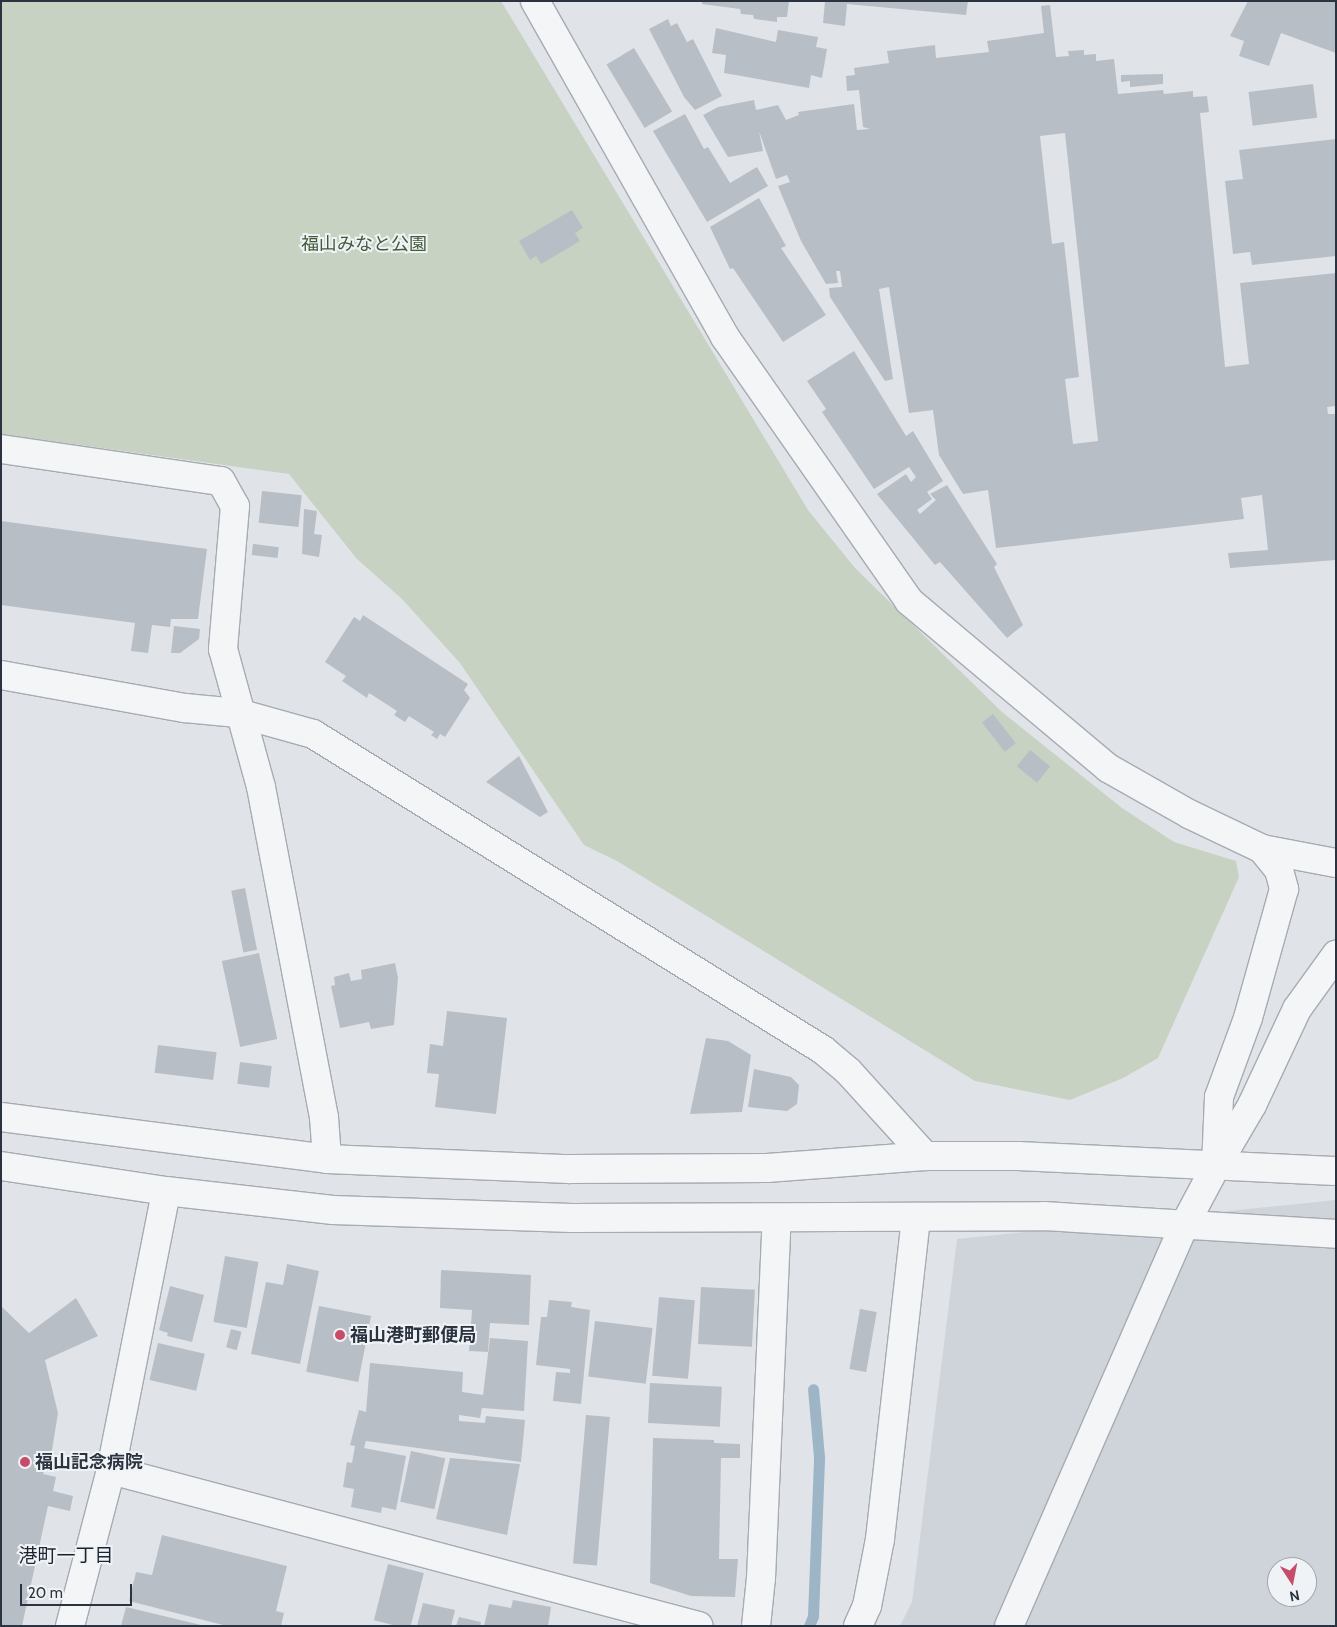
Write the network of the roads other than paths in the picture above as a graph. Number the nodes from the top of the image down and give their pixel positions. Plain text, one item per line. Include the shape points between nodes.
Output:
1 (535, 1) edge
2 (1, 449) edge
3 (1, 675) edge
4 (238, 713) junction
5 (1262, 848) junction
6 (1336, 863) edge
7 (1336, 954) edge
8 (1, 1117) edge
9 (925, 1156) junction
10 (327, 1159) junction
11 (1, 1166) edge
12 (1216, 1166) junction
13 (1336, 1171) edge
14 (166, 1191) junction
15 (916, 1217) junction
16 (777, 1218) junction
17 (1185, 1224) junction
18 (1336, 1234) edge
19 (111, 1470) junction
20 (70, 1626) edge
21 (699, 1626) edge
22 (756, 1626) edge
23 (858, 1626) edge
24 (1009, 1626) edge

1 - 5 street via 725,337 909,601 1108,768 1189,814
2 - 4 street via 220,481 235,506 223,650
3 - 4 street via 185,708
4 - 9 street via 313,734 823,1050 848,1071
4 - 10 street via 261,787 324,1117
5 - 6 street
5 - 12 street via 1279,870 1284,889 1248,1018 1219,1097
7 - 12 street via 1298,1009 1252,1105
8 - 10 street
9 - 10 street via 767,1168 568,1169
9 - 12 street via 1018,1156
11 - 14 street
12 - 13 street
12 - 17 street
14 - 16 street via 333,1210 572,1218
14 - 19 street
15 - 16 street
15 - 17 street via 1044,1216
15 - 23 street via 880,1539 867,1606
16 - 22 street via 761,1578
17 - 18 street
17 - 24 street
19 - 20 street
19 - 21 street

